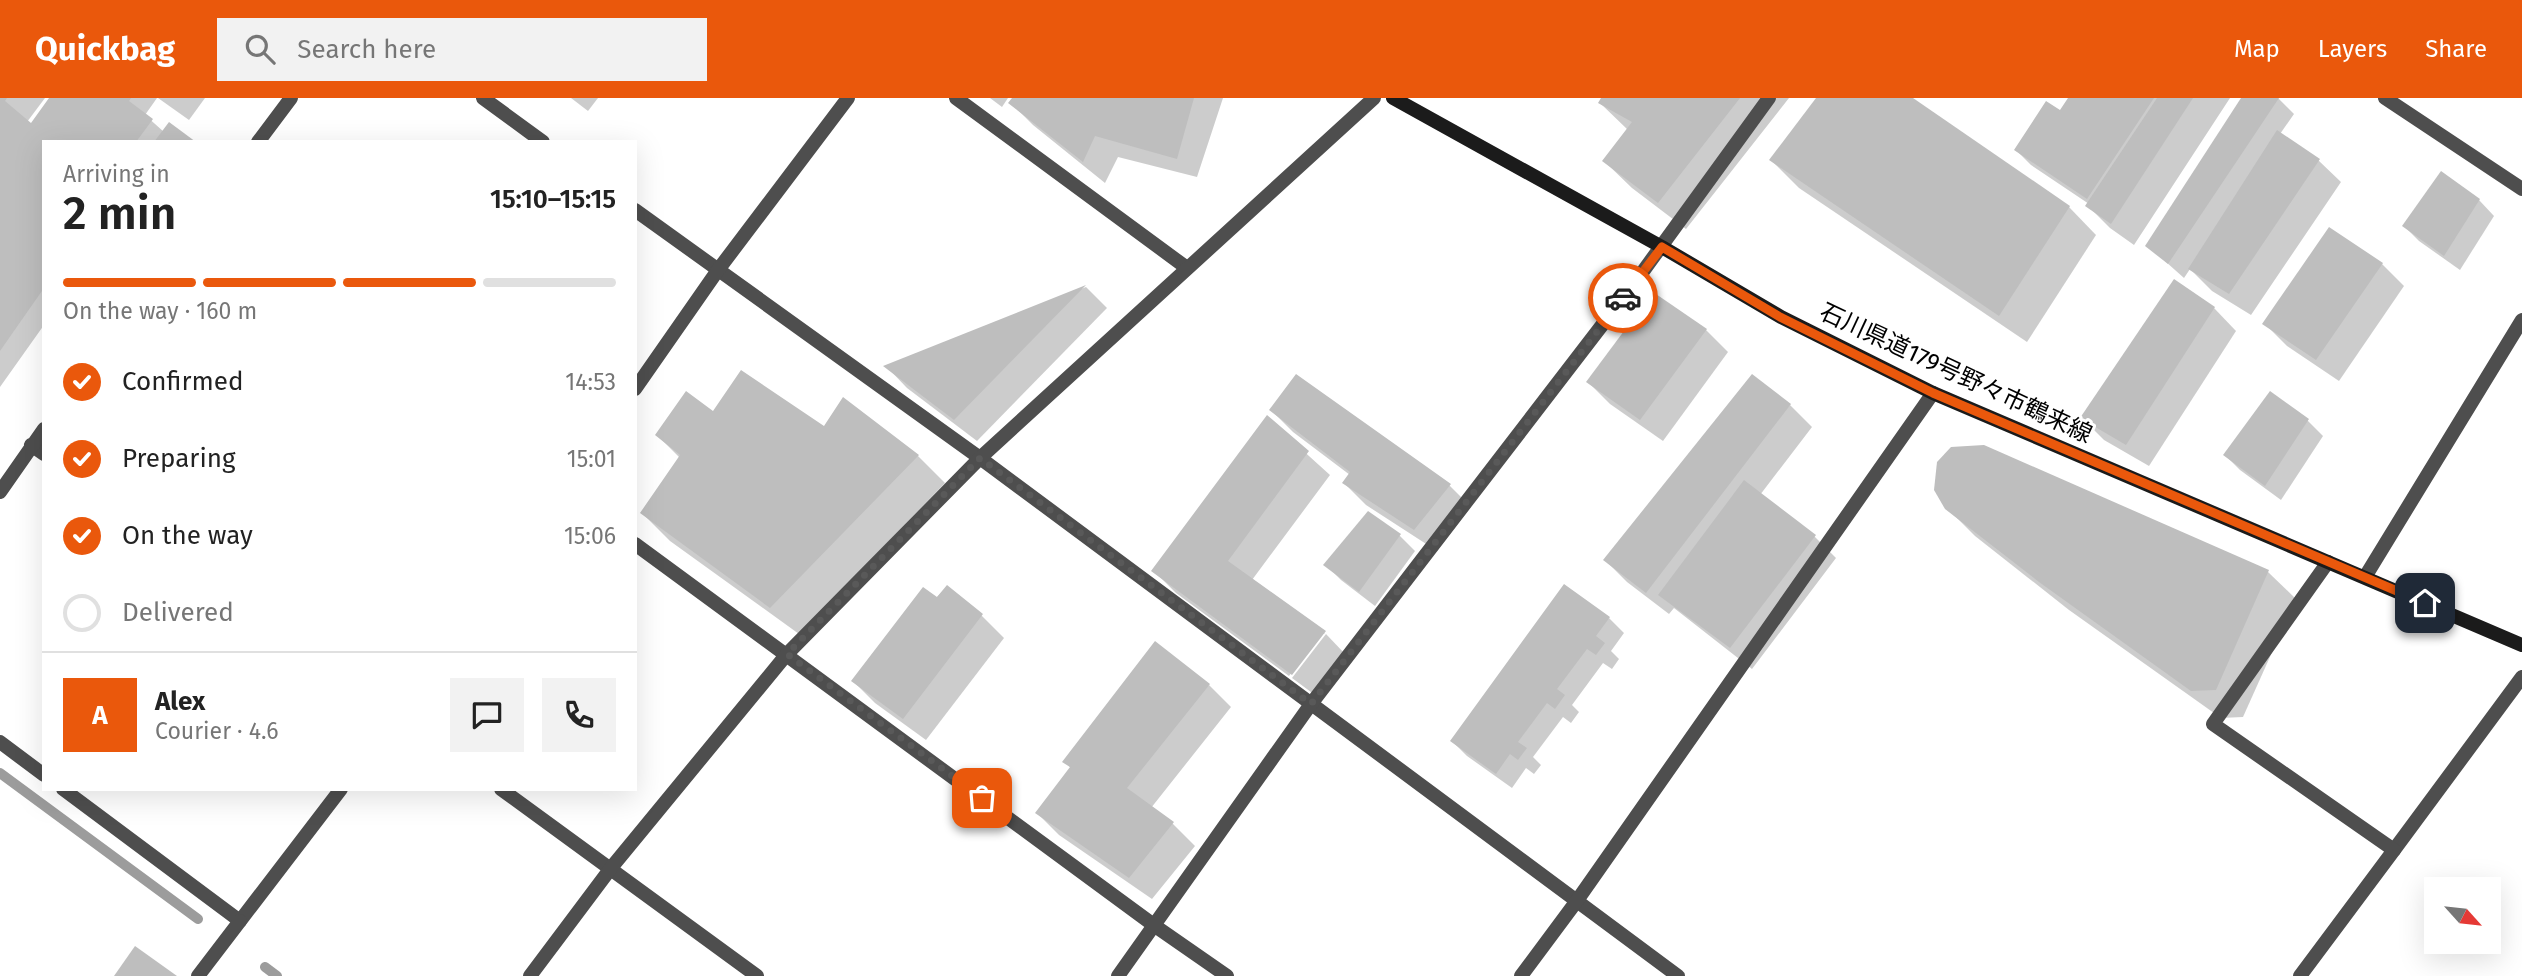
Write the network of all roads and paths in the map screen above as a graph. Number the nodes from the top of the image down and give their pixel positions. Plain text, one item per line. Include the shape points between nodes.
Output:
1 (290, 98) edge
2 (483, 98) edge
3 (848, 98) edge
4 (956, 98) edge
5 (1374, 98) edge
6 (1393, 98) edge
7 (1769, 98) edge
8 (2385, 98) edge
9 (259, 140) edge
10 (540, 140) edge
11 (2522, 189) edge
12 (637, 210) edge
13 (1662, 247) junction
14 (1187, 268) junction
15 (718, 270) junction
16 (2522, 320) edge
17 (637, 385) edge
18 (1933, 393) junction
19 (38, 450) edge
20 (980, 458) junction
21 (0, 492) edge
22 (637, 545) edge
23 (2328, 562) junction
24 (2365, 577) junction
25 (2522, 645) edge
26 (787, 654) junction
27 (2522, 677) edge
28 (1311, 704) junction
29 (0, 742) edge
30 (42, 774) edge
31 (66, 791) edge
32 (339, 791) edge
33 (504, 791) edge
34 (2395, 850) junction
35 (611, 868) junction
36 (1576, 902) junction
37 (240, 921) junction
38 (1155, 926) junction
39 (198, 976) edge
40 (530, 976) edge
41 (757, 976) edge
42 (1118, 976) edge
43 (1227, 976) edge
44 (1521, 976) edge
45 (1678, 976) edge
46 (2300, 976) edge

1 - 9 street
2 - 10 street
3 - 15 street
4 - 14 street
5 - 14 street
6 - 13 main road, 石川県道179号野々市鶴来線
7 - 13 street
8 - 11 street
12 - 15 street
13 - 18 main road, 石川県道179号野々市鶴来線 via 1780,317
13 - 28 street
14 - 20 street
15 - 17 street
15 - 20 street
16 - 24 street
18 - 23 main road, 石川県道179号野々市鶴来線
18 - 36 street
19 - 21 street
20 - 26 street
20 - 28 street
22 - 26 street
23 - 24 main road, 石川県道179号野々市鶴来線
23 - 34 street via 2213,724
24 - 25 main road, 石川県道179号野々市鶴来線
26 - 35 street
26 - 38 street
27 - 34 street
28 - 36 street
28 - 38 street
29 - 30 street
31 - 37 street
32 - 37 street
33 - 35 street
34 - 46 street
35 - 40 street
35 - 41 street
36 - 44 street
36 - 45 street
37 - 39 street
38 - 42 street
38 - 43 street

